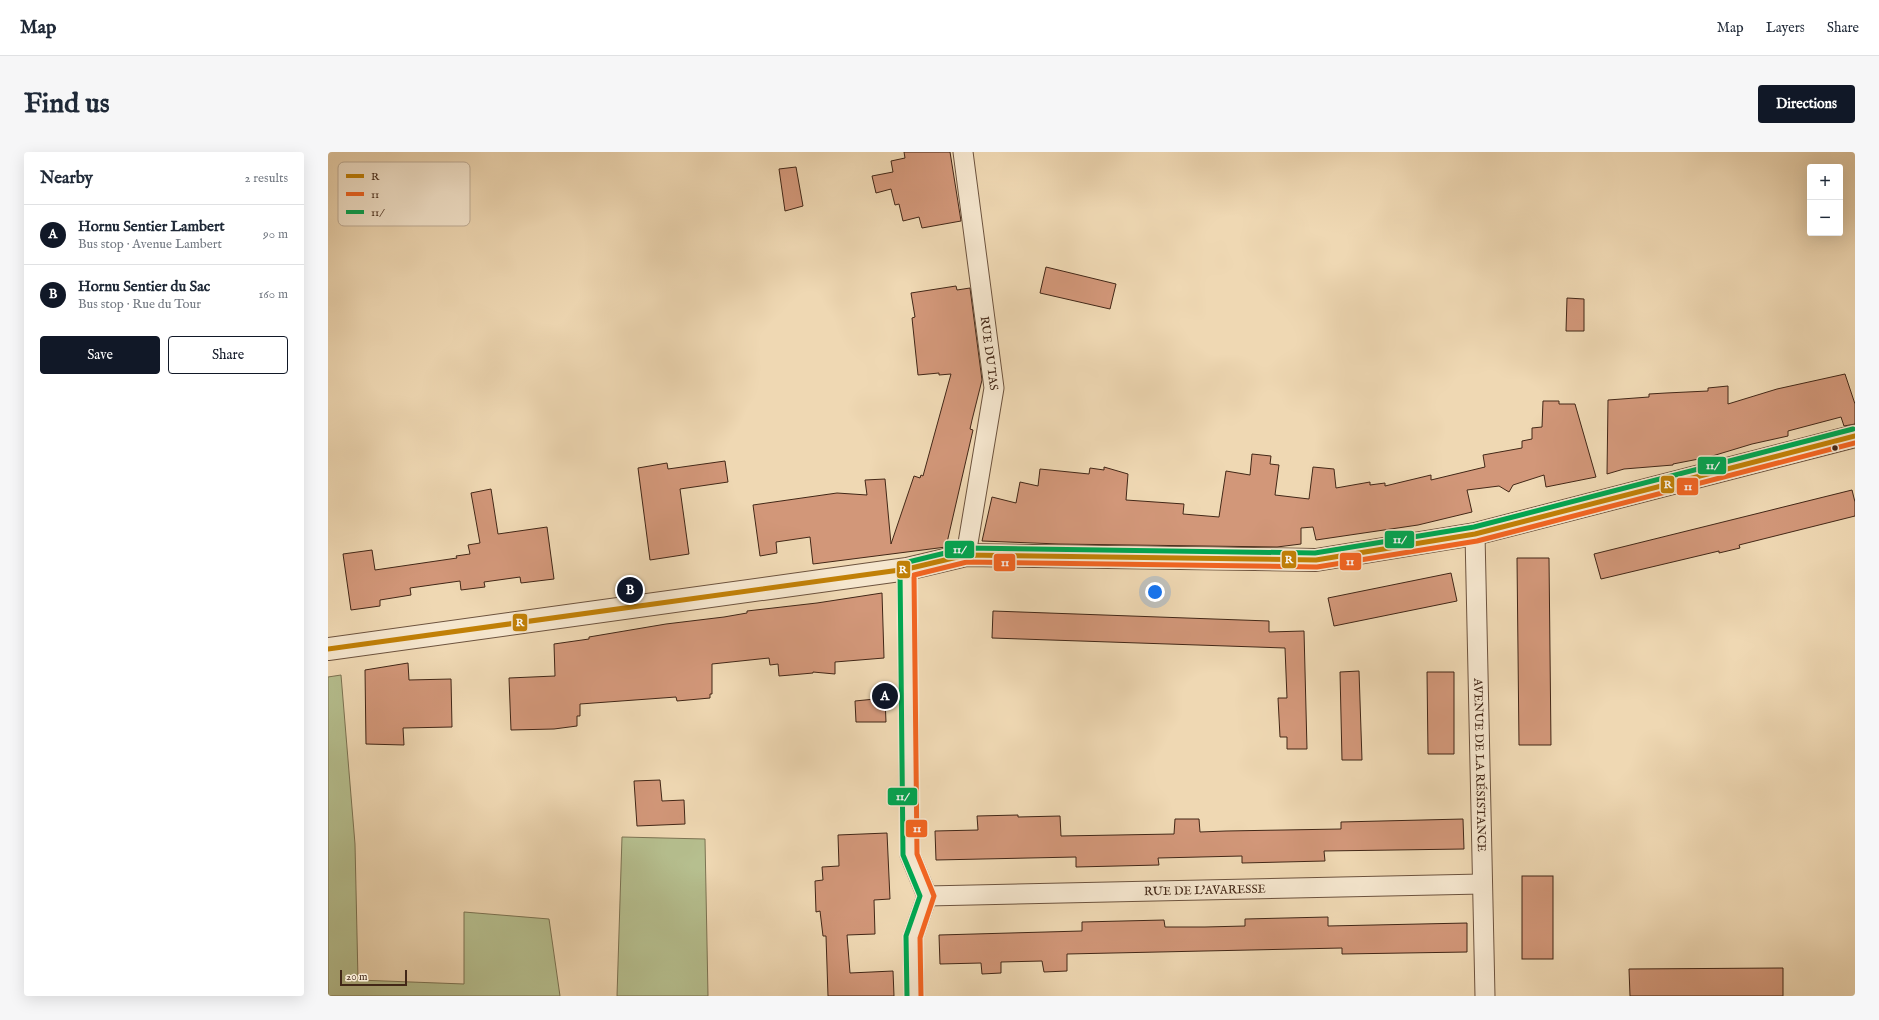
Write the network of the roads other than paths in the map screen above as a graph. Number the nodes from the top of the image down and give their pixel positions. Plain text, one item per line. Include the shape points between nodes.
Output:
1 (963, 152) edge
2 (1855, 436) edge
3 (1475, 534) junction
4 (966, 554) junction
5 (907, 569) junction
6 (328, 649) edge
7 (1482, 884) junction
8 (927, 896) junction
9 (914, 996) edge
10 (1485, 996) edge

1 - 4 street, RUE DU TAS via 994,388
2 - 3 street
3 - 4 street via 1316,560
3 - 7 street, AVENUE DE LA RÉSISTANCE
4 - 5 street
5 - 6 street
5 - 8 street via 910,855
7 - 8 street, RUE DE L'AVARESSE
7 - 10 street, AVENUE DE LA RÉSISTANCE
8 - 9 street via 914,937

